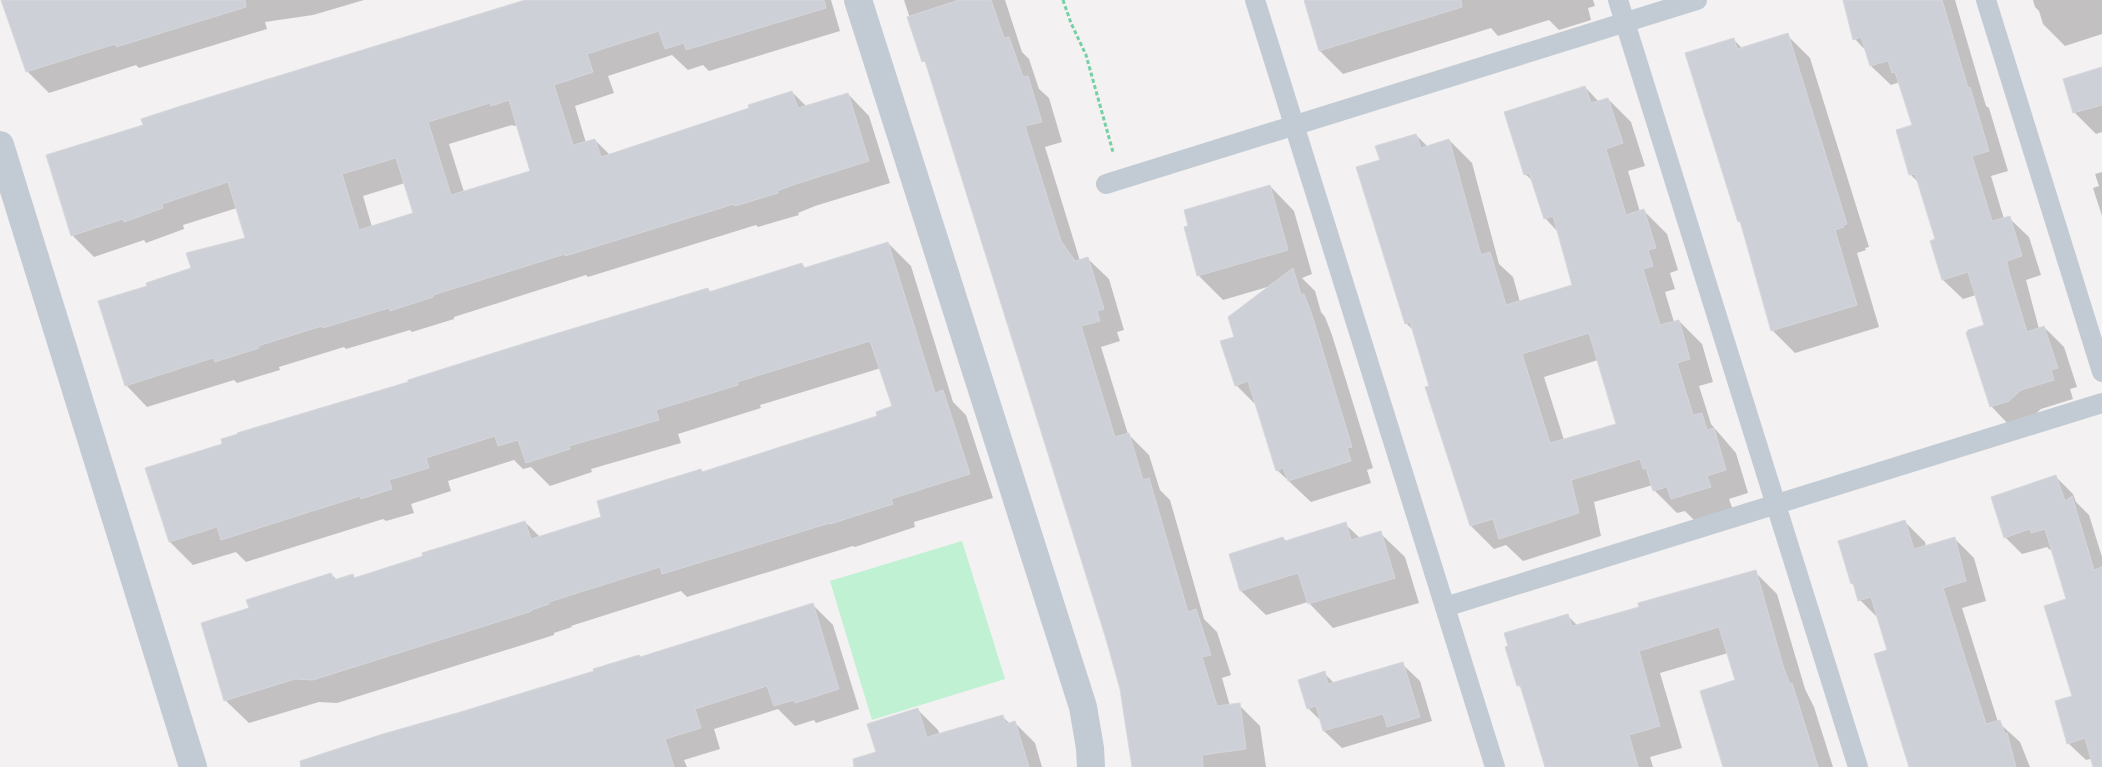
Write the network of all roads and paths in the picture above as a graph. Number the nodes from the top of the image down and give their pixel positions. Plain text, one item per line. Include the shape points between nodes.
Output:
1 (858, 0) edge
2 (1063, 0) edge
3 (1256, 0) edge
4 (1618, 0) edge
5 (1697, 0) edge
6 (1986, 0) edge
7 (1625, 22) junction
8 (1294, 125) junction
9 (0, 145) edge
10 (1114, 182) joint
11 (2102, 372) edge
12 (2102, 403) edge
13 (1776, 504) junction
14 (1445, 607) junction
15 (193, 767) edge
16 (1091, 767) edge
17 (1495, 767) edge
18 (1858, 767) edge

1 - 16 street via 1083,707
2 - 10 path via 1086,56
3 - 8 lane
4 - 7 lane
5 - 7 lane
6 - 11 lane
7 - 8 lane
7 - 13 lane
8 - 10 lane
8 - 14 lane
9 - 15 street
12 - 13 lane
13 - 14 lane
13 - 18 lane
14 - 17 lane

